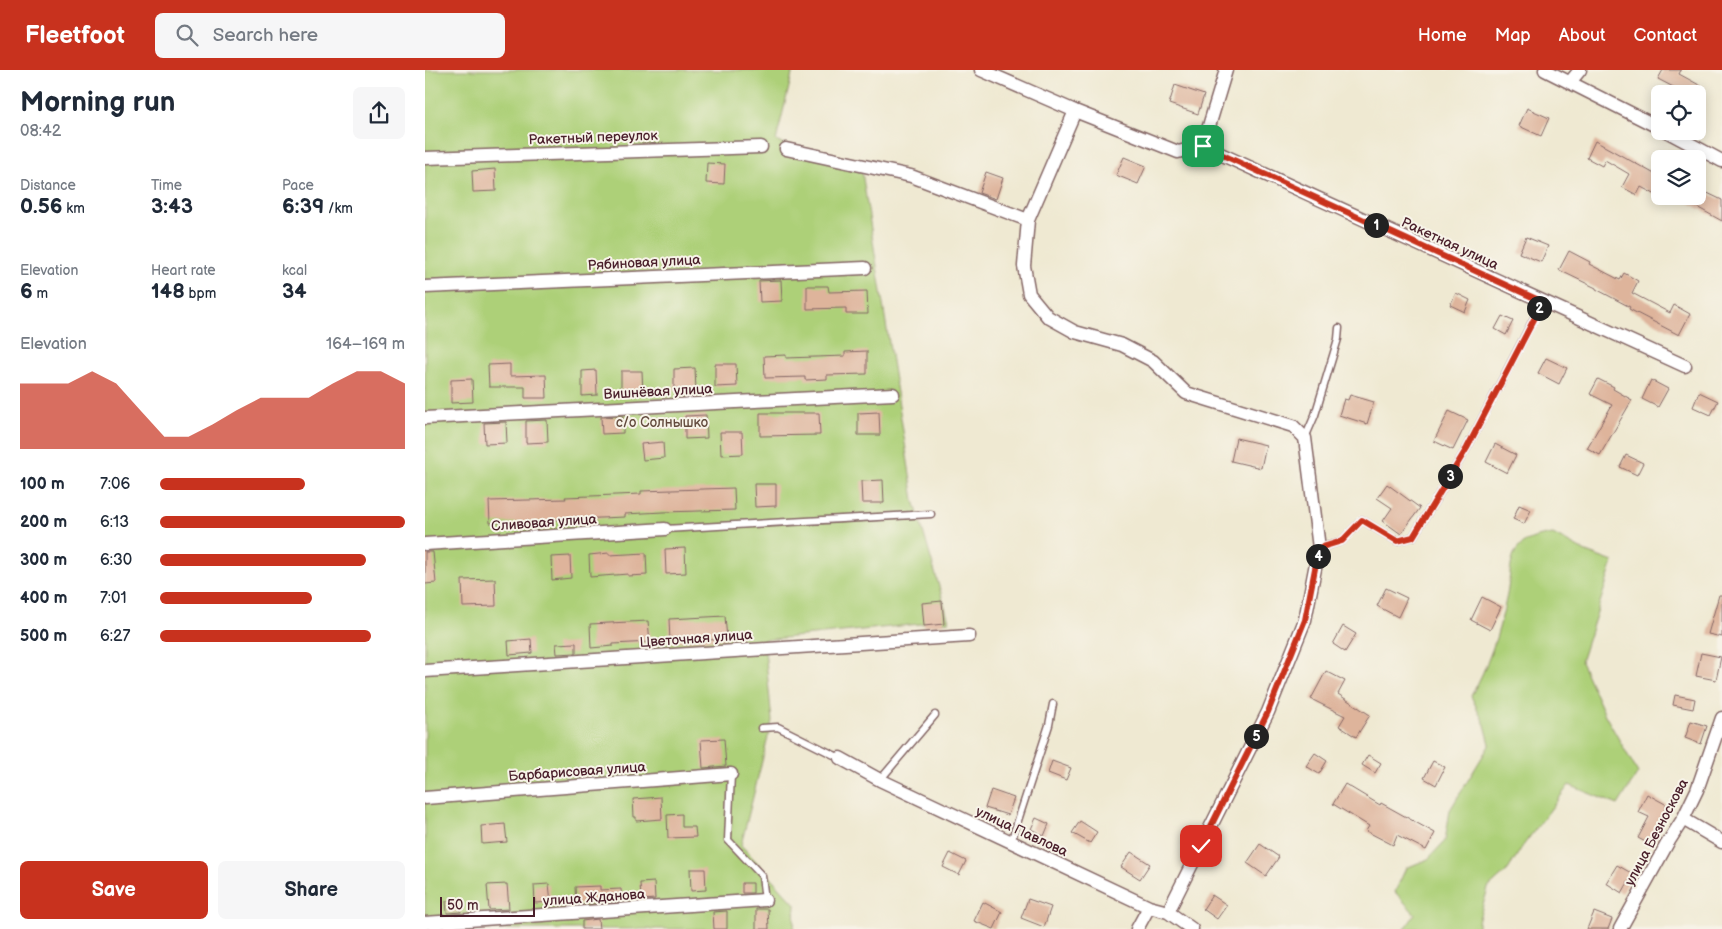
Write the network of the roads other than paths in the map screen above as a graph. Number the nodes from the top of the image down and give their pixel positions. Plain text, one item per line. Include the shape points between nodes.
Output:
1 (981, 70) edge
2 (1226, 70) edge
3 (1545, 70) edge
4 (1580, 70) edge
5 (1570, 82) junction
6 (1075, 111) junction
7 (1651, 123) edge
8 (1683, 140) edge
9 (1203, 146) junction
10 (761, 147) dead end
11 (786, 149) dead end
12 (425, 158) edge
13 (1722, 161) edge
14 (1028, 220) junction
15 (865, 268) dead end
16 (425, 287) edge
17 (1543, 302) junction
18 (1339, 328) dead end
19 (1685, 366) dead end
20 (893, 394) dead end
21 (425, 418) edge
22 (1305, 438) junction
23 (931, 514) dead end
24 (665, 529) joint
25 (425, 544) edge
26 (1319, 548) junction
27 (969, 636) dead end
28 (425, 670) edge
29 (1053, 704) dead end
30 (935, 715) dead end
31 (1722, 718) edge
32 (761, 728) dead end
33 (840, 758) joint
34 (731, 774) joint
35 (880, 780) junction
36 (425, 798) edge
37 (1683, 819) junction
38 (1011, 842) junction
39 (1722, 842) edge
40 (765, 900) joint
41 (1149, 907) junction
42 (1168, 912) junction
43 (425, 923) edge
44 (1137, 929) edge
45 (1192, 929) edge
46 (1620, 929) edge

1 - 6 street
2 - 9 street
3 - 5 street
4 - 5 street
5 - 7 street
6 - 9 street via 1178,152
6 - 14 street
8 - 13 street
9 - 17 street, Ракетная улица
10 - 12 street, Ракетный переулок
11 - 14 street via 911,176
14 - 22 street via 1024,266 1029,294 1048,317 1075,332 1122,345 1153,361 1186,393 1293,426
15 - 16 street, Рябиновая улица
17 - 19 street, Ракетная улица
17 - 26 lane via 1467,448 1413,537 1397,541 1362,520 1342,541
18 - 22 lane via 1315,415
20 - 21 street, Вишнёвая улица
22 - 26 street
23 - 24 lane
24 - 25 street, Сливовая улица
26 - 42 street via 1305,620 1268,712
27 - 28 street, Цветочная улица
29 - 38 lane
30 - 35 lane
31 - 37 street, улица Безноскова via 1697,790
32 - 33 lane via 777,727
33 - 35 street, улица Павлова
34 - 36 street, Барбарисовая улица
34 - 40 lane via 729,840 762,876
35 - 38 street, улица Павлова
37 - 39 street
37 - 46 street, улица Безноскова
38 - 41 street, улица Павлова
40 - 43 street, улица Жданова
41 - 42 street, улица Павлова
41 - 44 street
42 - 45 street, улица Павлова

